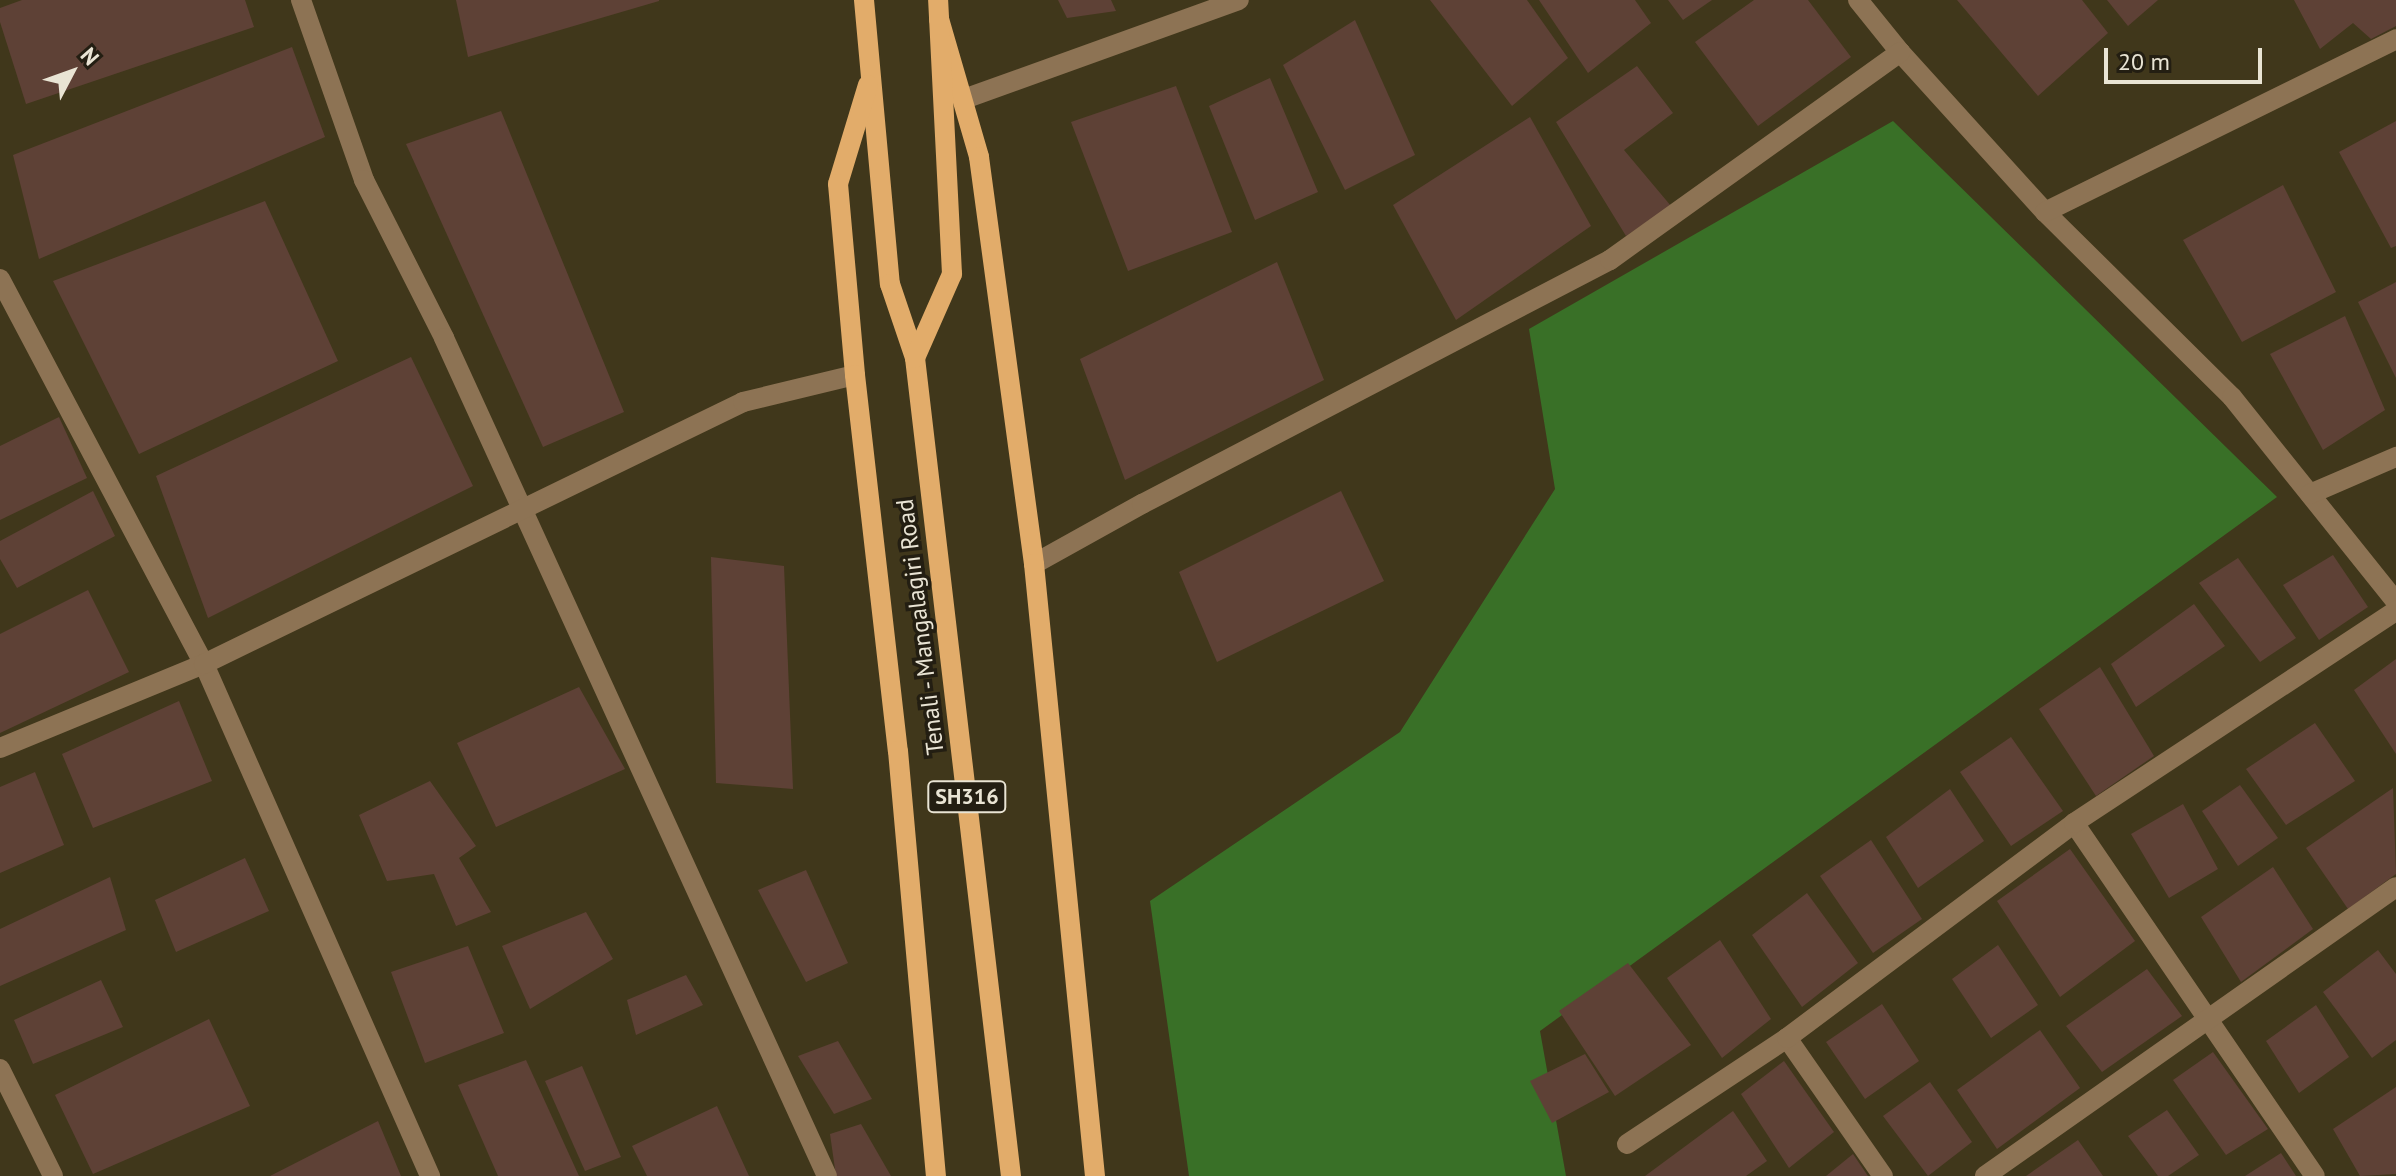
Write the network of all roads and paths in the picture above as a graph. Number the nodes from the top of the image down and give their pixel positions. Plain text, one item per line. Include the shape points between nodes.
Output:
1 (301, 0) edge
2 (864, 0) edge
3 (1239, 0) edge
4 (1858, 0) edge
5 (938, 9) edge
6 (2396, 39) edge
7 (1900, 52) junction
8 (871, 75) junction
9 (964, 99) junction
10 (2045, 212) junction
11 (0, 279) edge
12 (915, 358) junction
13 (855, 375) junction
14 (2396, 457) edge
15 (2310, 494) junction
16 (521, 509) junction
17 (1034, 564) junction
18 (2396, 602) edge
19 (2396, 611) edge
20 (204, 664) junction
21 (0, 748) edge
22 (2074, 823) junction
23 (2396, 887) edge
24 (2210, 1018) junction
25 (1787, 1038) junction
26 (0, 1069) edge
27 (1627, 1144) dead end
28 (53, 1176) edge
29 (430, 1176) edge
30 (827, 1176) edge
31 (936, 1176) edge
32 (1011, 1176) edge
33 (1095, 1176) edge
34 (1883, 1176) edge
35 (1985, 1176) edge
36 (2315, 1176) edge

1 - 16 street via 364,180 444,338
2 - 8 main road, Tenali - Mangalagiri Road / SH316
3 - 9 street
4 - 7 street
5 - 9 main road
5 - 12 main road via 952,274
6 - 10 street
7 - 10 street
7 - 17 street via 1610,260
8 - 12 main road, Tenali - Mangalagiri Road / SH316 via 890,284
8 - 13 main road via 838,184
9 - 17 main road via 979,157
10 - 15 street via 2232,397
11 - 20 street
12 - 32 main road, Tenali - Mangalagiri Road / SH316
13 - 16 street via 743,402
13 - 31 main road via 898,751
14 - 15 street
15 - 18 street
16 - 20 street
16 - 30 street
17 - 33 main road
19 - 22 street
20 - 21 street
20 - 29 street
22 - 24 street
22 - 25 street
23 - 24 street
24 - 35 street
24 - 36 street
25 - 27 street
25 - 34 street
26 - 28 street

